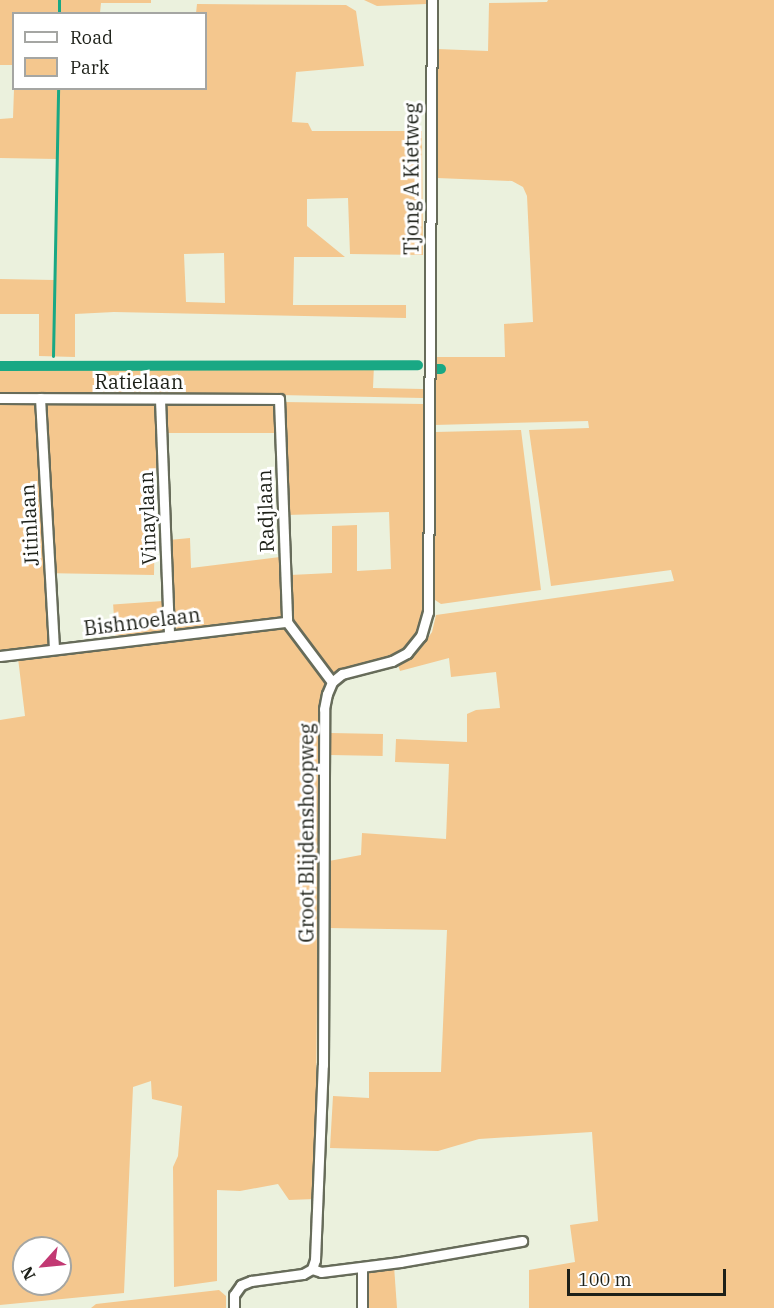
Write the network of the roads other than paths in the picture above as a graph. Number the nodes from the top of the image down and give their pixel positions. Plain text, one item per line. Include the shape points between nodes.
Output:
1 (432, 0) edge
2 (0, 398) edge
3 (40, 398) junction
4 (160, 399) junction
5 (279, 399) joint
6 (287, 622) junction
7 (169, 635) junction
8 (54, 649) junction
9 (0, 656) edge
10 (332, 682) junction
11 (522, 1241) dead end
12 (362, 1267) junction
13 (312, 1269) junction
14 (234, 1308) edge
15 (362, 1308) edge

1 - 10 street, Tjong A Kietweg via 428,358 431,586 426,624 407,653 342,674
2 - 3 street, Ratielaan
3 - 4 street, Ratielaan
3 - 8 street, Jitinlaan
4 - 5 street, Ratielaan
4 - 7 street, Vinaylaan
5 - 6 street, Radjlaan
6 - 7 street, Bishnoelaan
6 - 10 street
7 - 8 street, Bishnoelaan
8 - 9 street, Bishnoelaan
10 - 13 street, Groot Blijdenshoopweg via 324,709 323,1065
11 - 12 street
12 - 13 street via 321,1272
12 - 15 street
13 - 14 street via 242,1285 234,1295

